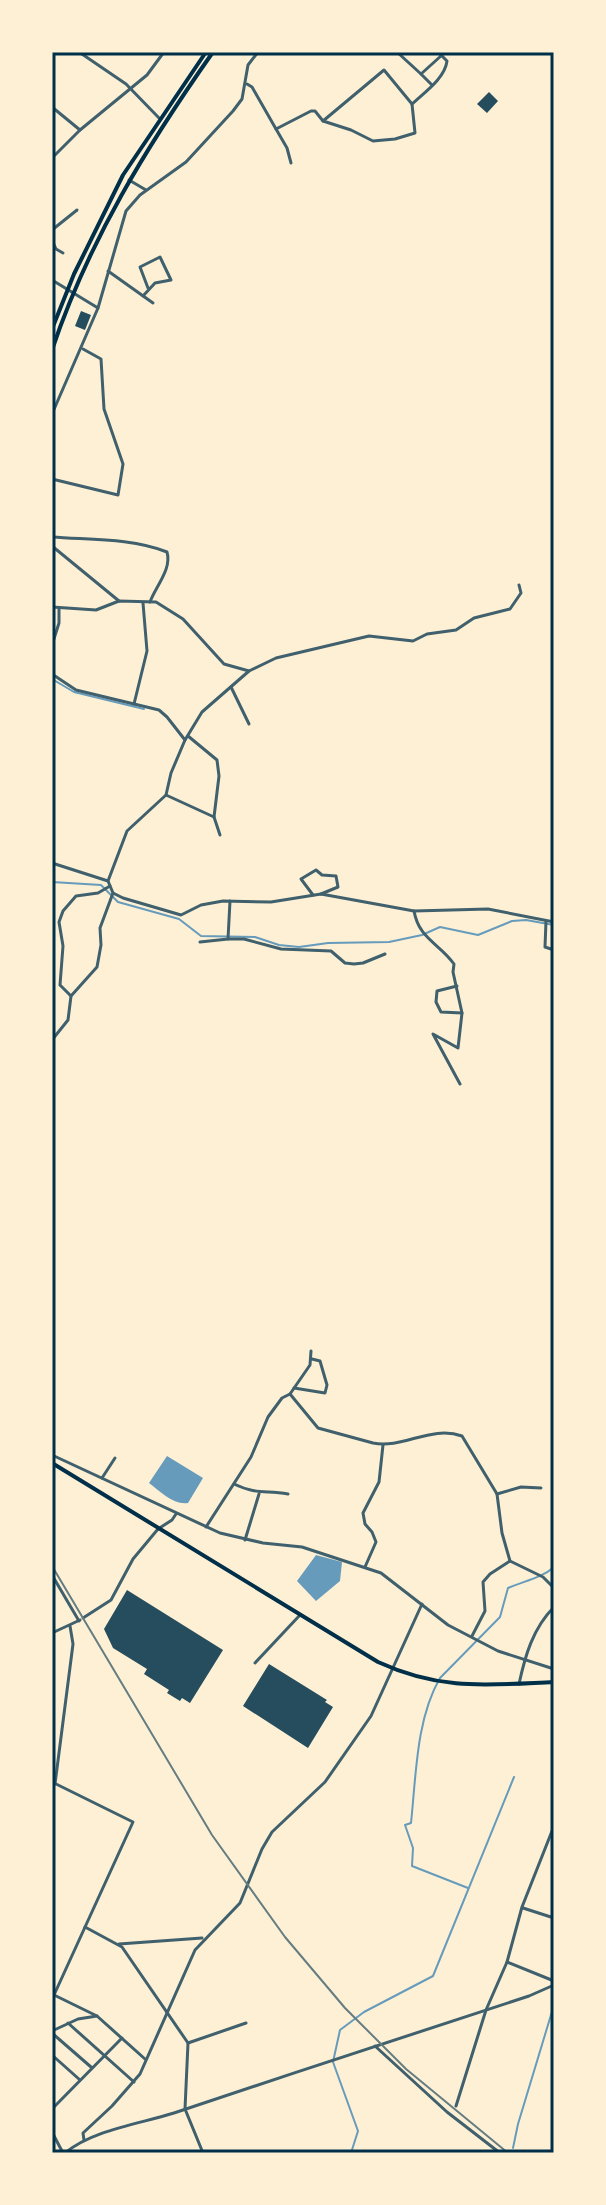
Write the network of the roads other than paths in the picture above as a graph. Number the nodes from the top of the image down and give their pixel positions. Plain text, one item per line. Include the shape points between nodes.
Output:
1 (79, 52) edge
2 (164, 52) edge
3 (206, 52) edge
4 (213, 52) edge
5 (258, 52) edge
6 (397, 52) edge
7 (440, 54) edge
8 (421, 74) junction
9 (247, 84) junction
10 (432, 85) junction
11 (129, 87) junction
12 (412, 104) junction
13 (52, 107) edge
14 (159, 118) junction
15 (323, 121) junction
16 (276, 129) junction
17 (80, 130) junction
18 (52, 158) edge
19 (291, 163) dead end
20 (129, 179) junction
21 (146, 190) junction
22 (77, 210) dead end
23 (52, 230) edge
24 (52, 240) edge
25 (63, 253) dead end
26 (108, 271) junction
27 (52, 280) edge
28 (148, 288) junction
29 (67, 290) junction
30 (73, 294) junction
31 (143, 296) junction
32 (153, 303) dead end
33 (98, 308) junction
34 (52, 329) edge
35 (81, 348) junction
36 (52, 350) edge
37 (52, 414) edge
38 (52, 479) edge
39 (52, 537) edge
40 (52, 546) edge
41 (519, 585) dead end
42 (119, 601) junction
43 (150, 602) junction
44 (143, 603) junction
45 (52, 607) edge
46 (59, 608) junction
47 (52, 645) edge
48 (249, 671) junction
49 (52, 674) edge
50 (231, 687) junction
51 (134, 704) junction
52 (249, 724) dead end
53 (187, 738) junction
54 (166, 795) junction
55 (214, 817) junction
56 (220, 835) dead end
57 (52, 863) edge
58 (109, 883) junction
59 (113, 893) junction
60 (321, 894) junction
61 (313, 895) junction
62 (230, 901) junction
63 (414, 911) junction
64 (546, 920) junction
65 (554, 922) edge
66 (228, 939) junction
67 (200, 942) dead end
68 (554, 950) edge
69 (385, 954) dead end
70 (457, 986) junction
71 (71, 996) junction
72 (462, 1013) junction
73 (52, 1040) edge
74 (460, 1084) dead end
75 (311, 1351) dead end
76 (312, 1359) junction
77 (294, 1388) junction
78 (290, 1394) junction
79 (383, 1445) junction
80 (52, 1455) edge
81 (115, 1458) dead end
82 (52, 1463) edge
83 (102, 1479) junction
84 (233, 1484) junction
85 (541, 1488) dead end
86 (259, 1494) junction
87 (288, 1494) dead end
88 (497, 1494) junction
89 (176, 1514) junction
90 (206, 1527) junction
91 (158, 1529) junction
92 (245, 1540) junction
93 (510, 1561) junction
94 (365, 1567) junction
95 (52, 1575) edge
96 (554, 1588) edge
97 (422, 1604) junction
98 (554, 1607) edge
99 (300, 1615) junction
100 (81, 1620) junction
101 (70, 1626) junction
102 (52, 1633) edge
103 (471, 1637) junction
104 (524, 1660) junction
105 (255, 1663) dead end
106 (554, 1669) edge
107 (394, 1670) junction
108 (554, 1682) edge
109 (519, 1684) junction
110 (54, 1783) edge
111 (554, 1826) edge
112 (522, 1907) junction
113 (554, 1918) edge
114 (84, 1927) junction
115 (204, 1938) junction
116 (119, 1944) junction
117 (507, 1962) junction
118 (552, 1984) edge
119 (554, 1992) edge
120 (53, 1994) edge
121 (486, 2010) junction
122 (169, 2012) junction
123 (97, 2016) junction
124 (68, 2023) junction
125 (246, 2023) dead end
126 (52, 2032) edge
127 (122, 2038) junction
128 (188, 2043) junction
129 (375, 2046) junction
130 (52, 2055) edge
131 (105, 2056) junction
132 (145, 2059) junction
133 (93, 2068) junction
134 (80, 2080) junction
135 (134, 2082) junction
136 (456, 2106) dead end
137 (52, 2109) edge
138 (185, 2109) junction
139 (52, 2132) edge
140 (84, 2140) junction
141 (64, 2153) edge
142 (203, 2153) edge
143 (500, 2153) edge

1 - 11 street
2 - 11 street via 147,75
3 - 14 highway
4 - 20 highway
5 - 9 street via 248,65
6 - 8 street
7 - 8 street
7 - 10 street via 447,65
8 - 10 street
9 - 16 street
9 - 21 street via 242,99 197,152
10 - 12 street
11 - 14 street
11 - 17 street
12 - 15 street via 384,70
12 - 15 street via 415,133 395,139 373,141
13 - 17 street
14 - 29 highway via 111,198
15 - 16 street via 311,111
16 - 19 street
17 - 18 street
20 - 21 street
20 - 30 highway
21 - 26 street via 126,211
22 - 23 street
24 - 25 street
26 - 31 street
26 - 33 street
27 - 29 street
28 - 28 street via 140,267 160,257 171,280
28 - 31 street
29 - 30 street
29 - 34 highway
30 - 33 street
30 - 36 highway
31 - 32 street
33 - 35 street
35 - 37 street
35 - 38 street via 101,359 104,409 123,464 118,495
39 - 43 street via 135,543 167,552 164,576
40 - 42 street
41 - 48 street via 521,593 510,609 474,618 456,630 413,641 369,636 276,658
42 - 44 street
42 - 46 street via 96,610
43 - 44 street
43 - 48 street via 183,619 224,664
44 - 51 street via 147,651
45 - 46 street
46 - 47 street
48 - 50 street
49 - 51 street via 76,690
50 - 52 street
50 - 53 street via 202,712
51 - 53 street via 159,710
53 - 54 street
53 - 55 street via 217,760
54 - 55 street
54 - 58 street via 127,831
55 - 56 street
57 - 58 street
58 - 59 street
58 - 71 street via 98,893 76,896 59,922 60,985
59 - 62 street via 181,915 201,905
59 - 71 street via 100,928 97,967
60 - 61 street
60 - 61 street via 338,887 336,876 316,870 301,879
60 - 63 street
61 - 62 street
62 - 66 street
63 - 64 street via 488,909
63 - 70 street via 418,929 454,964
64 - 65 street
64 - 68 street via 545,947
66 - 67 street
66 - 69 street via 331,951 354,964
70 - 72 street
70 - 72 street via 437,991 436,1002 441,1012
71 - 73 street via 68,1020
72 - 74 street via 458,1048 433,1034
75 - 76 street
76 - 77 street
76 - 77 street via 320,1361 325,1393
77 - 78 street
78 - 79 street via 318,1428
78 - 84 street via 268,1417
79 - 88 street via 429,1433 462,1436
79 - 94 street via 379,1482 363,1513 376,1542
80 - 83 street
81 - 83 street
82 - 91 highway
83 - 89 street
84 - 86 street
84 - 90 street
85 - 88 street
86 - 87 street
86 - 92 street
88 - 93 street
89 - 90 street
89 - 91 street
90 - 92 street
91 - 99 highway
91 - 100 street via 133,1559 111,1600
92 - 94 street via 302,1547
93 - 96 street
93 - 103 street via 483,1582 484,1616
94 - 97 street via 388,1576
95 - 100 street
97 - 103 street
97 - 107 street
98 - 104 street via 539,1625
99 - 105 street
99 - 107 highway
100 - 101 street
101 - 102 street
101 - 110 street via 73,1644
103 - 104 street
104 - 106 street
104 - 109 street
107 - 109 highway via 454,1685
107 - 115 street via 371,1716 325,1782 272,1832 240,1903
108 - 109 highway
110 - 114 street via 133,1822
111 - 112 street
112 - 113 street
112 - 117 street
114 - 116 street
114 - 120 street
115 - 116 street
115 - 122 street
116 - 122 street
117 - 118 street
117 - 121 street
118 - 119 street
118 - 121 street
120 - 123 street
121 - 129 street
121 - 136 street
122 - 128 street
122 - 132 street
123 - 124 street
123 - 127 street
124 - 126 street
124 - 131 street
125 - 128 street
126 - 133 street
127 - 131 street
127 - 132 street
128 - 138 street
129 - 138 street
129 - 143 street
130 - 134 street
131 - 133 street
131 - 135 street
132 - 135 street
133 - 134 street
134 - 137 street
135 - 140 street via 83,2133
138 - 140 street
138 - 142 street
139 - 141 street
140 - 141 street

